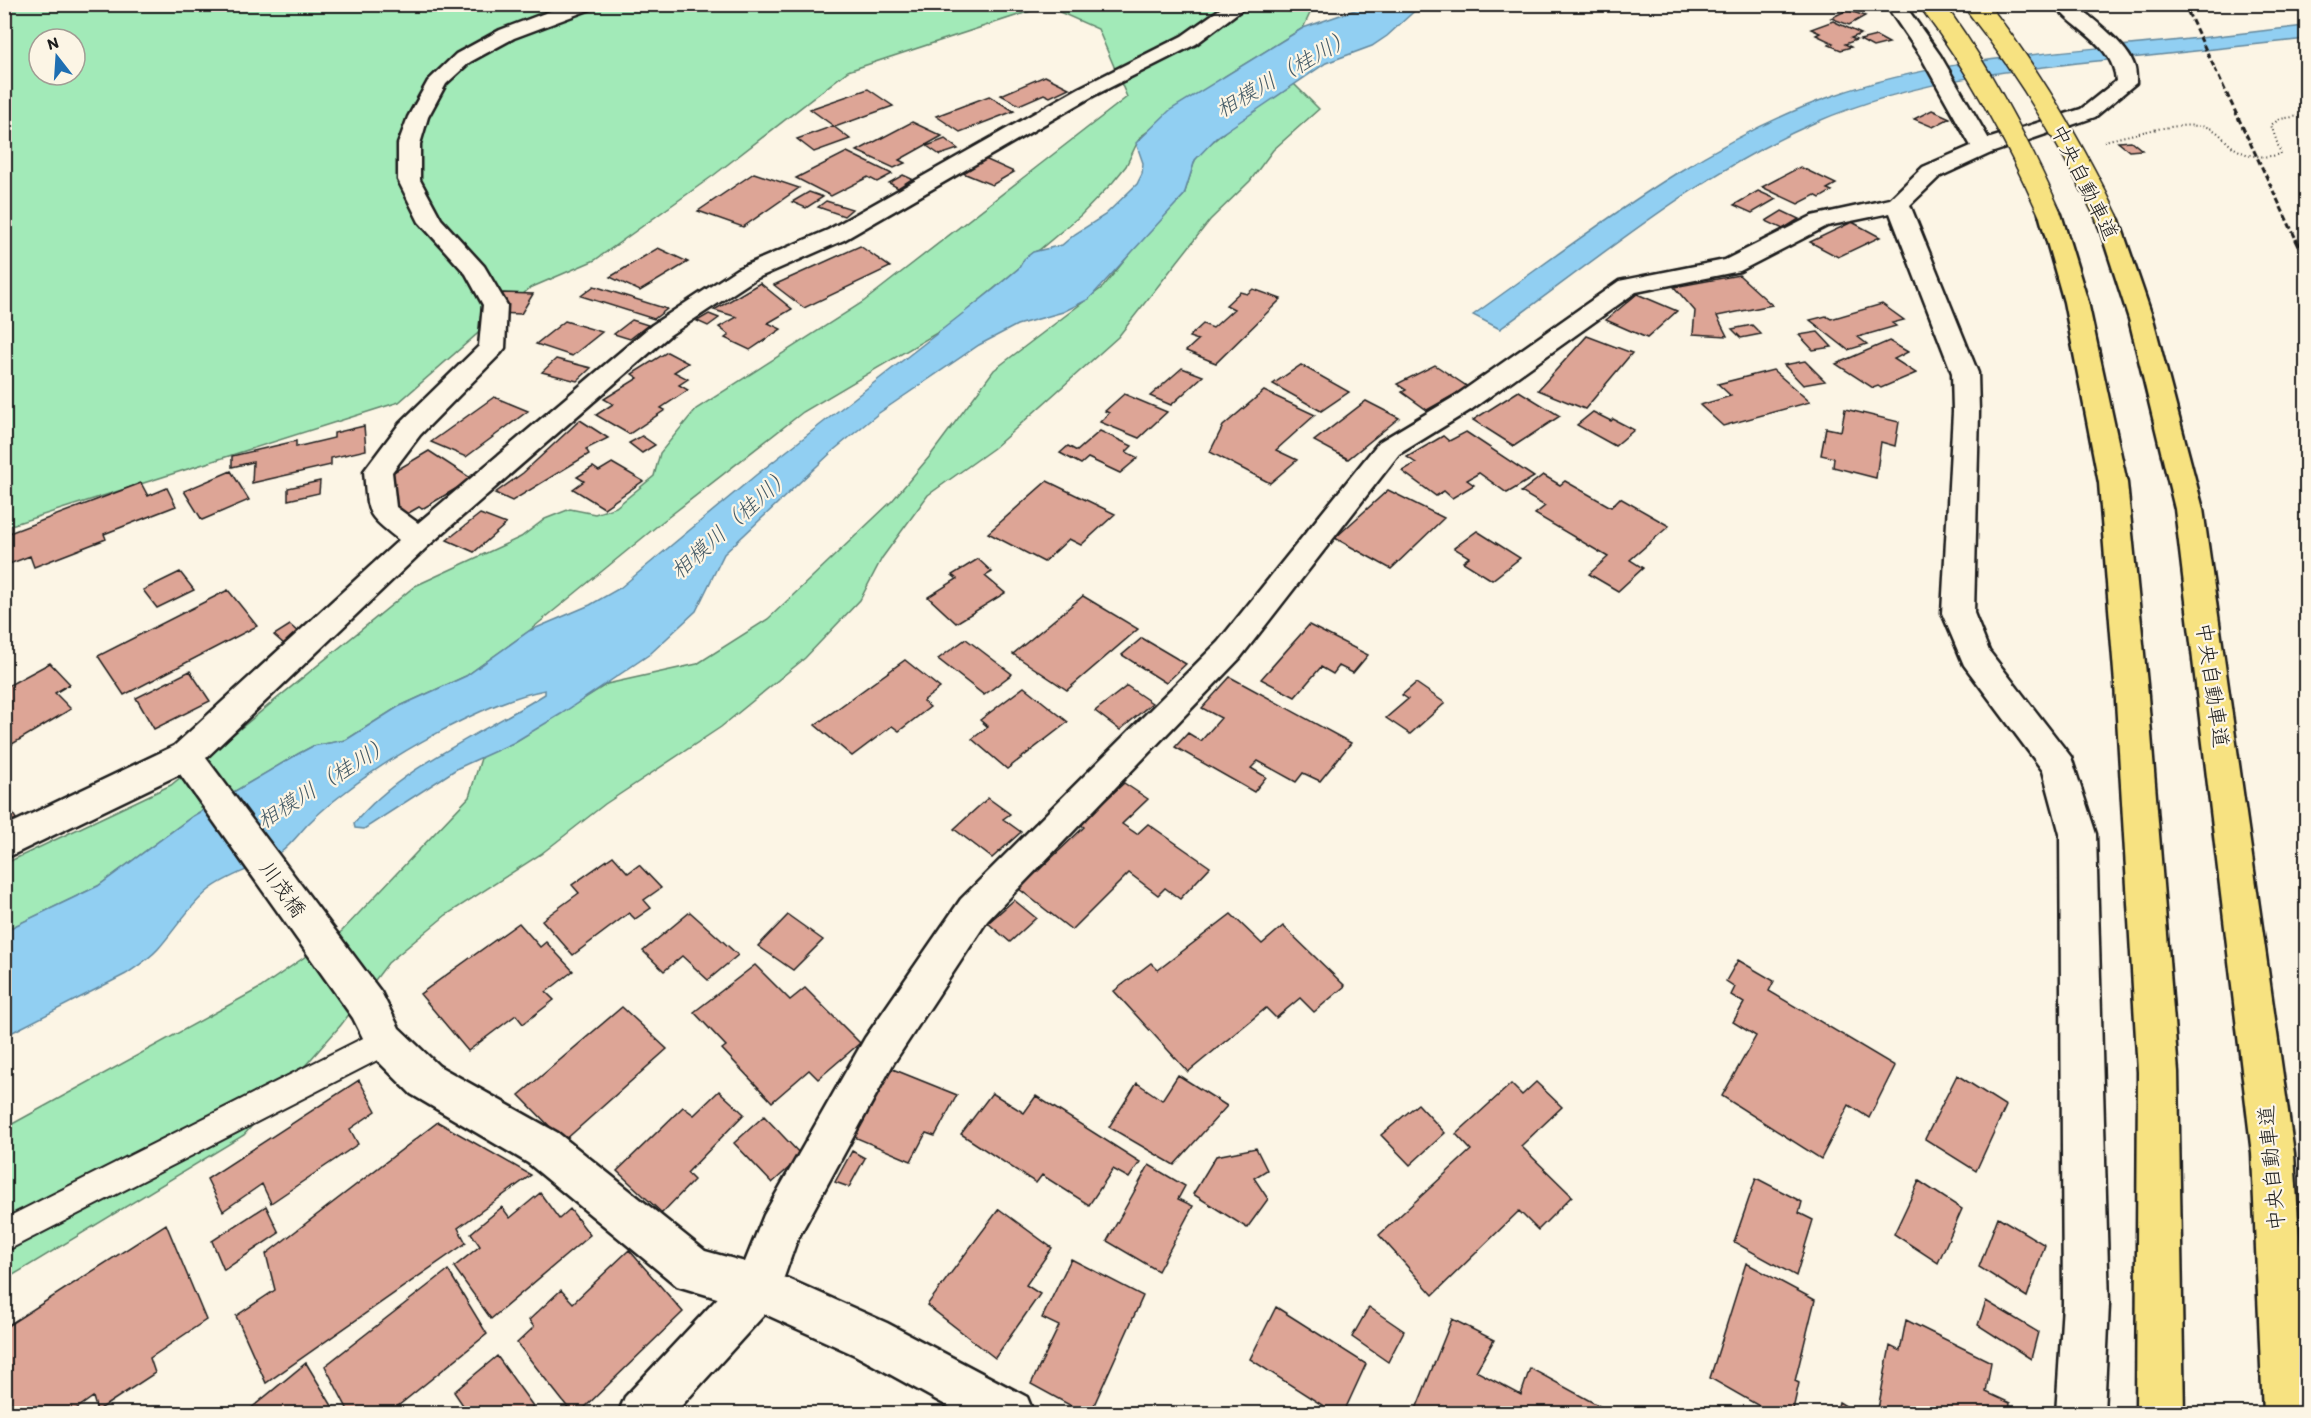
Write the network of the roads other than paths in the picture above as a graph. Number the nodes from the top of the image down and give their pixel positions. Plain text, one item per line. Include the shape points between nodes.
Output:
1 (587, 4) edge
2 (1240, 4) edge
3 (1931, 4) edge
4 (1975, 4) edge
5 (2063, 4) edge
6 (1899, 11) dead end
7 (1983, 148) junction
8 (1898, 204) junction
9 (417, 539) junction
10 (192, 765) junction
11 (4, 844) edge
12 (376, 1023) junction
13 (4, 1236) edge
14 (758, 1288) junction
15 (642, 1413) edge
16 (1010, 1413) edge
17 (2080, 1413) edge
18 (2160, 1413) edge
19 (2287, 1413) edge

1 - 9 street via 507,34 463,58 438,81 409,144 409,180 431,222 476,271 495,305 492,348 410,429 378,471 382,511
2 - 9 street via 1188,40 1086,92 836,235 746,274 661,330
3 - 18 highway, 中央自動車道, bridge via 1988,88 2029,164 2050,214 2076,302 2112,483 2131,684 2158,1072
4 - 19 highway, 中央自動車道, bridge via 2037,88 2108,220 2141,319 2188,509 2273,1154
5 - 7 street via 2096,33 2125,68 2126,82 2088,113
6 - 7 street via 1930,55
7 - 8 street via 1931,172
8 - 14 street via 1820,221 1732,266 1628,286 1463,404 1389,448 1229,650 974,910 879,1051 779,1230
8 - 17 street via 1965,373 1958,613 1975,657 2059,767 2078,834 2086,1304
9 - 10 street
10 - 11 street
10 - 12 street, 川茂橋
12 - 13 lane
12 - 14 street, 川茂橋 via 425,1080 543,1148 693,1270
14 - 15 street
14 - 16 street, 川茂橋 via 871,1339

